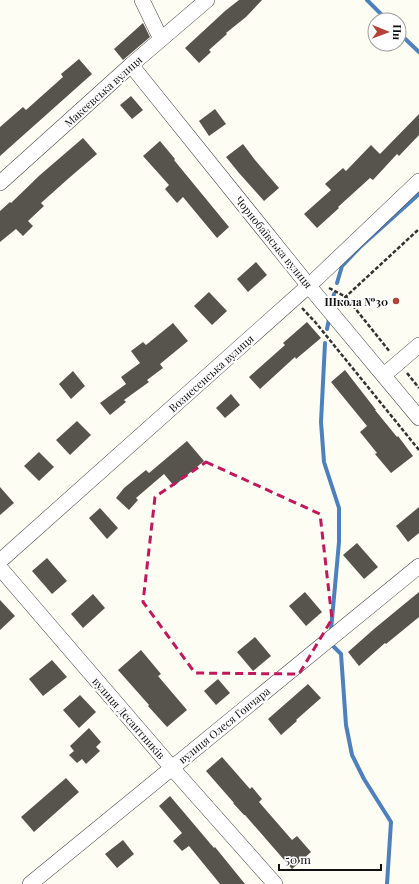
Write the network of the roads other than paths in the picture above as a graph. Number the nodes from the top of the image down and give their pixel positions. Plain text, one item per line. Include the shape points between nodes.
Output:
1 (142, 0) edge
2 (207, 0) edge
3 (161, 39) junction
4 (131, 65) junction
5 (419, 181) edge
6 (0, 183) edge
7 (311, 282) junction
8 (419, 345) edge
9 (384, 375) junction
10 (419, 418) edge
11 (0, 561) edge
12 (419, 566) edge
13 (0, 568) edge
14 (172, 768) junction
15 (30, 884) edge
16 (275, 884) edge

1 - 3 street
2 - 3 street, Макеєвська вулиця
3 - 4 street, Макеєвська вулиця
4 - 6 street, Макеєвська вулиця
4 - 7 street, Чорнобаївська вулиця
5 - 7 street, Вознесенська вулиця
7 - 9 street, Чорнобаївська вулиця via 330,311
7 - 11 street, Вознесенська вулиця
8 - 9 street
9 - 10 street, Чорнобаївська вулиця
12 - 14 street, вулиця Олеся Гончара
13 - 14 street, вулиця Десантників
14 - 15 street, вулиця Олеся Гончара
14 - 16 street, вулиця Десантників

